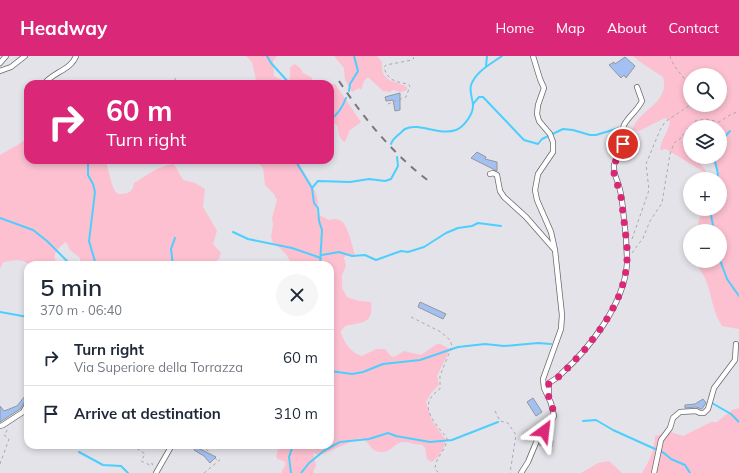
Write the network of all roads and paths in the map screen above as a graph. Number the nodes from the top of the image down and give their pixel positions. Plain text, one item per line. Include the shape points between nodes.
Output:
1 (6, 56) edge
2 (25, 56) edge
3 (76, 56) edge
4 (412, 56) edge
5 (533, 56) edge
6 (670, 56) edge
7 (0, 63) edge
8 (0, 71) edge
9 (683, 74) edge
10 (48, 80) edge
11 (637, 87) dead end
12 (388, 104) dead end
13 (683, 110) edge
14 (739, 112) edge
15 (722, 120) edge
16 (683, 135) edge
17 (490, 174) dead end
18 (632, 238) dead end
19 (555, 250) junction
20 (626, 262) junction
21 (411, 317) dead end
22 (736, 344) dead end
23 (549, 396) junction
24 (24, 410) edge
25 (495, 411) dead end
26 (7, 423) junction
27 (0, 426) edge
28 (138, 449) edge
29 (170, 449) edge
30 (206, 449) edge
31 (222, 458) dead end
32 (218, 461) junction
33 (0, 464) edge
34 (153, 473) edge
35 (156, 473) edge
36 (204, 473) edge
37 (439, 473) edge
38 (510, 473) edge
39 (521, 473) edge
40 (654, 473) edge

1 - 7 street
2 - 8 street via 11,67
3 - 10 street via 68,67
4 - 12 path via 412,60 384,67 391,79 410,86 406,97
5 - 19 street via 544,88 537,114 539,121 550,134 553,147 549,160 536,178 535,190
6 - 9 path via 671,62
11 - 20 street via 642,101 638,110 625,123 623,144 614,165 624,215
13 - 18 path via 665,122 646,164 649,190
14 - 15 path
16 - 20 path via 672,148 662,203 643,238
17 - 19 street via 497,175 504,197
19 - 23 street via 562,315 560,329 543,379 544,388
20 - 23 street via 624,281 617,301 604,324 561,375 549,383
21 - 37 path via 441,332 450,340 452,346 440,376 440,389 431,397 427,406 433,421 447,438 447,443 435,464 435,469
22 - 40 street via 735,360 714,388 708,409 704,413 680,412 673,418 670,428 661,440
23 - 39 street via 554,416 538,438
24 - 26 street
25 - 38 path via 500,421 508,423 516,435
26 - 27 street
26 - 33 path via 8,430 4,435 8,438
28 - 34 path via 145,454 142,461 150,465 152,463
29 - 35 street
30 - 32 path
31 - 32 path
32 - 36 path

